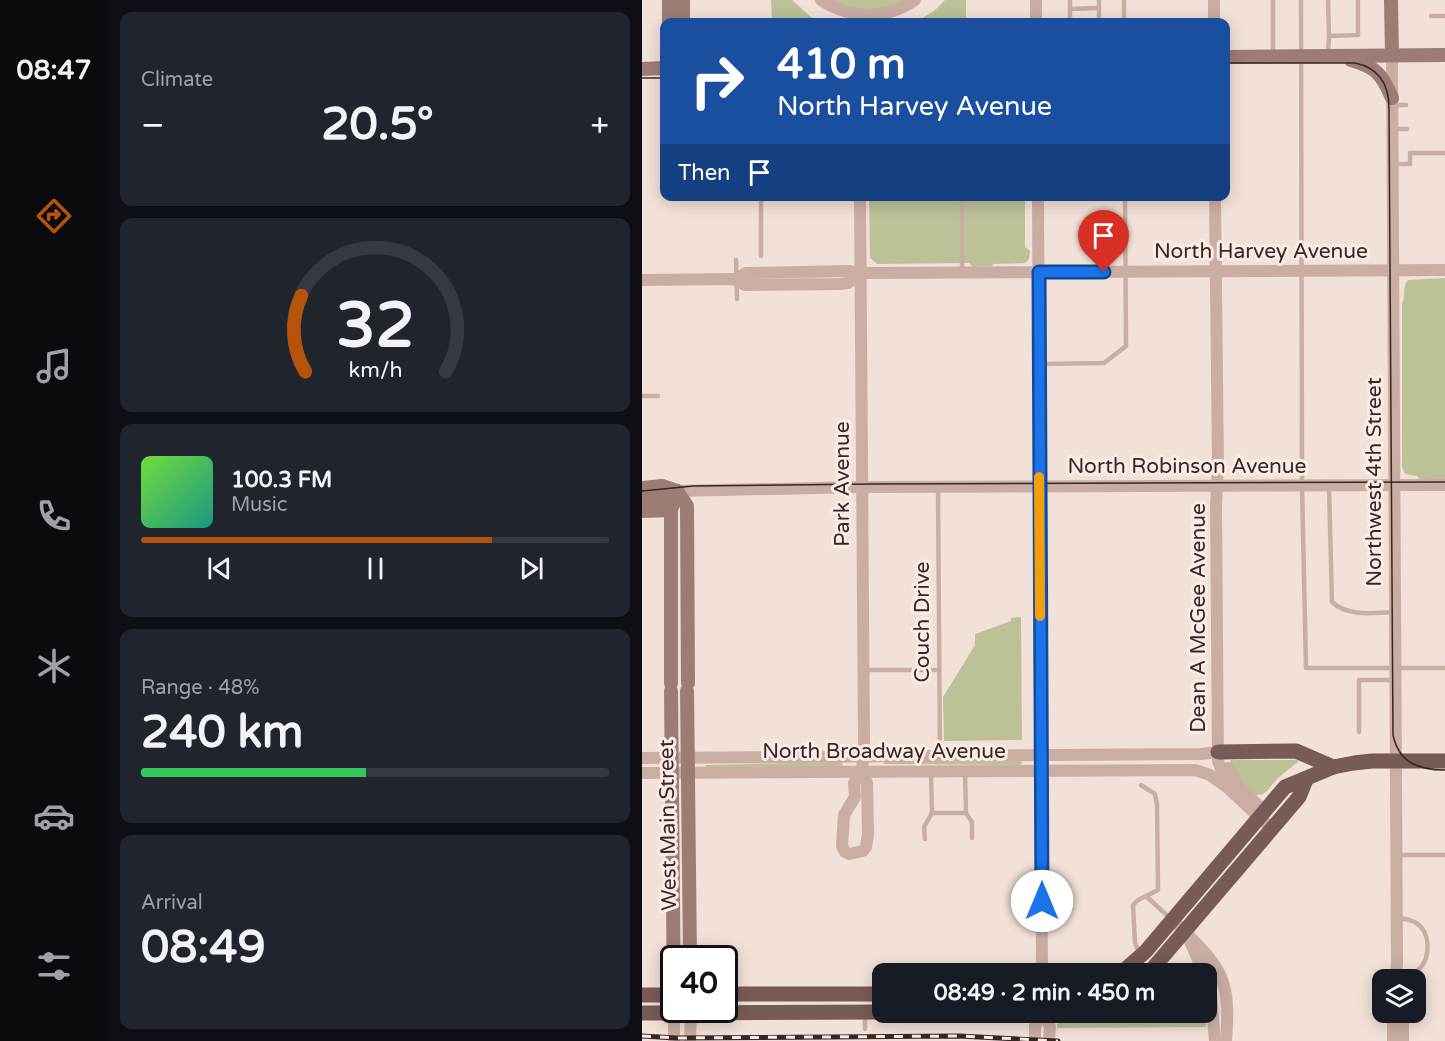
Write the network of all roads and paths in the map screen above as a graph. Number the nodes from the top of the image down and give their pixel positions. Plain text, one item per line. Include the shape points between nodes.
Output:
1 (669, 0) edge
2 (683, 0) edge
3 (821, 0) edge
4 (915, 0) edge
5 (1036, 0) edge
6 (1070, 0) edge
7 (1099, 0) edge
8 (1124, 0) edge
9 (1214, 0) edge
10 (1273, 0) edge
11 (1301, 0) edge
12 (1328, 0) edge
13 (1358, 0) edge
14 (1391, 0) edge
15 (1099, 8) junction
16 (1070, 9) junction
17 (1431, 16) dead end
18 (1445, 16) edge
19 (669, 18) edge
20 (683, 18) edge
21 (850, 18) edge
22 (876, 18) edge
23 (1036, 18) edge
24 (1070, 18) edge
25 (1099, 18) edge
26 (1124, 18) edge
27 (1214, 18) edge
28 (1329, 36) junction
29 (1392, 55) junction
30 (1445, 55) edge
31 (1302, 56) junction
32 (1333, 56) junction
33 (1230, 57) edge
34 (1273, 57) junction
35 (660, 68) edge
36 (642, 69) edge
37 (1392, 102) junction
38 (1406, 105) dead end
39 (1393, 129) junction
40 (1407, 129) dead end
41 (1445, 153) edge
42 (1393, 164) junction
43 (761, 201) edge
44 (860, 201) edge
45 (962, 201) edge
46 (1038, 201) edge
47 (1125, 201) edge
48 (1215, 201) edge
49 (761, 256) dead end
50 (736, 260) dead end
51 (1394, 270) junction
52 (1445, 270) edge
53 (1216, 271) junction
54 (1302, 271) junction
55 (1039, 272) junction
56 (1126, 272) junction
57 (861, 273) junction
58 (962, 273) junction
59 (736, 279) junction
60 (642, 280) edge
61 (737, 299) dead end
62 (1039, 364) junction
63 (642, 396) edge
64 (658, 396) dead end
65 (1302, 486) junction
66 (1329, 486) junction
67 (1395, 486) junction
68 (1445, 486) edge
69 (862, 487) junction
70 (938, 487) junction
71 (1039, 487) junction
72 (1217, 487) junction
73 (642, 488) edge
74 (677, 491) junction
75 (642, 501) edge
76 (671, 510) junction
77 (642, 511) edge
78 (670, 607) junction
79 (687, 607) junction
80 (1395, 612) junction
81 (1445, 668) edge
82 (939, 669) junction
83 (863, 670) junction
84 (1395, 674) junction
85 (1359, 732) dead end
86 (1218, 752) junction
87 (1041, 755) junction
88 (863, 756) junction
89 (940, 756) junction
90 (642, 758) edge
91 (672, 758) junction
92 (688, 758) junction
93 (1396, 760) junction
94 (1445, 760) edge
95 (1333, 767) junction
96 (1041, 771) junction
97 (862, 772) junction
98 (931, 772) junction
99 (965, 772) junction
100 (642, 773) edge
101 (672, 773) junction
102 (689, 773) junction
103 (1306, 780) junction
104 (1141, 785) dead end
105 (1228, 788) junction
106 (932, 813) junction
107 (966, 813) junction
108 (1262, 814) junction
109 (1275, 826) junction
110 (925, 838) dead end
111 (972, 838) dead end
112 (1396, 855) junction
113 (1445, 855) edge
114 (673, 879) junction
115 (689, 879) junction
116 (1147, 897) junction
117 (1397, 918) junction
118 (1173, 920) junction
119 (1185, 932) junction
120 (673, 945) edge
121 (690, 945) edge
122 (1141, 956) junction
123 (1042, 963) edge
124 (1133, 963) edge
125 (1158, 963) edge
126 (1199, 963) edge
127 (1398, 969) edge
128 (1418, 969) edge
129 (738, 994) edge
130 (872, 994) edge
131 (642, 995) edge
132 (660, 995) edge
133 (660, 1011) edge
134 (738, 1011) edge
135 (865, 1012) junction
136 (872, 1012) edge
137 (642, 1013) edge
138 (674, 1023) edge
139 (691, 1023) edge
140 (1037, 1023) edge
141 (1048, 1023) edge
142 (1213, 1023) edge
143 (1393, 1023) edge
144 (1403, 1023) edge
145 (865, 1029) dead end
146 (674, 1041) edge
147 (690, 1041) edge
148 (1035, 1041) edge
149 (1049, 1041) edge
150 (1215, 1041) edge
151 (1226, 1041) edge
152 (1393, 1041) edge
153 (1403, 1041) edge

1 - 19 main road
2 - 20 main road
3 - 21 street
4 - 22 street
5 - 23 street
6 - 16 lane
7 - 15 lane
8 - 26 lane
9 - 27 street
10 - 34 lane
11 - 31 lane
12 - 28 lane
13 - 28 lane via 1358,35
14 - 29 main road, Northwest 4th Street
15 - 16 lane
15 - 25 lane
16 - 24 lane
17 - 18 lane
28 - 32 lane
29 - 30 main road
29 - 32 main road
29 - 37 street, Northwest 4th Street
31 - 32 main road
31 - 34 main road
31 - 54 lane
32 - 37 main road via 1375,70 1384,80
33 - 34 main road
35 - 36 main road
37 - 38 lane
37 - 39 street, Northwest 4th Street
39 - 40 lane
39 - 42 street, Northwest 4th Street
41 - 42 lane via 1410,153 1410,164
42 - 51 street, Northwest 4th Street
43 - 49 lane
44 - 57 street, Park Avenue
45 - 58 lane
46 - 55 street
47 - 56 lane
48 - 53 street, Dean A McGee Avenue
50 - 59 lane
51 - 52 street, North Harvey Avenue
51 - 54 street, North Harvey Avenue
51 - 67 street, Northwest 4th Street
53 - 54 street, North Harvey Avenue
53 - 56 street, North Harvey Avenue
53 - 72 street, Dean A McGee Avenue
54 - 65 lane
55 - 56 street, North Harvey Avenue
55 - 58 street, North Harvey Avenue
55 - 62 street
56 - 62 lane via 1126,346 1104,363
57 - 58 street, North Harvey Avenue
57 - 59 street, North Harvey Avenue via 746,273
57 - 69 street, Park Avenue
59 - 60 street, North Harvey Avenue
59 - 61 lane
62 - 71 street
63 - 64 lane
65 - 66 street, North Robinson Avenue
65 - 72 street, North Robinson Avenue
65 - 84 lane via 1306,668
66 - 67 street, North Robinson Avenue
66 - 80 lane via 1332,602 1338,608 1363,613
67 - 68 street, North Robinson Avenue
67 - 80 street, Northwest 4th Street
69 - 70 street, North Robinson Avenue
69 - 74 street, North Robinson Avenue
69 - 83 street, Park Avenue
70 - 71 street, North Robinson Avenue
70 - 82 lane, Couch Drive
71 - 72 street, North Robinson Avenue
71 - 87 street
72 - 86 street, Dean A McGee Avenue
73 - 74 main road, North Robinson Avenue via 662,486
74 - 75 main road, North Robinson Avenue
74 - 76 main road, West Main Street
74 - 79 main road, West Main Street via 687,506
76 - 77 main road
76 - 78 main road, West Main Street
78 - 79 main road
78 - 91 main road, West Main Street
79 - 92 main road, West Main Street
80 - 84 street, Northwest 4th Street
81 - 84 lane
82 - 83 lane
82 - 89 lane, Couch Drive
83 - 88 street, Park Avenue
84 - 85 lane via 1359,680
84 - 93 street, Northwest 4th Street
86 - 87 street, North Broadway Avenue
86 - 95 main road via 1296,751
86 - 105 street, Dean A McGee Avenue
86 - 108 street, Dean A McGee Avenue via 1238,786
87 - 89 street, North Broadway Avenue
87 - 96 street
88 - 89 street, North Broadway Avenue
88 - 92 street, North Broadway Avenue
88 - 97 street, Park Avenue
90 - 91 street, North Broadway Avenue
91 - 92 street, North Broadway Avenue
91 - 101 main road, West Main Street
92 - 102 main road, West Main Street
93 - 94 main road
93 - 95 main road
93 - 112 street, Northwest 4th Street
95 - 103 main road
96 - 99 street, North Broadway Avenue
96 - 105 street, North Broadway Avenue via 1195,770
96 - 123 street
97 - 97 street, Park Avenue via 843,820 842,846 849,854 866,847 867,783
97 - 98 street, North Broadway Avenue
97 - 102 street, North Broadway Avenue
98 - 99 street, North Broadway Avenue
98 - 106 lane
99 - 107 lane
100 - 101 street, North Broadway Avenue
101 - 102 street, North Broadway Avenue
101 - 114 main road, West Main Street
102 - 115 main road, West Main Street
103 - 108 main road via 1285,787
103 - 109 main road via 1299,797
104 - 116 lane via 1155,794 1157,805 1158,890
105 - 108 street, Dean A McGee Avenue
106 - 107 lane
106 - 110 lane via 924,827
107 - 111 lane via 972,822
108 - 109 street, Dean A McGee Avenue
108 - 118 main road
109 - 119 main road
112 - 113 lane
112 - 117 street, Northwest 4th Street
114 - 115 main road
114 - 120 main road, West Main Street
115 - 121 main road, West Main Street
116 - 118 lane
116 - 122 lane via 1133,905
117 - 127 street, Northwest 4th Street
117 - 128 lane via 1413,921 1426,935 1428,946
118 - 119 street
118 - 122 main road
119 - 125 main road
119 - 126 street
119 - 151 street via 1217,966 1226,992
122 - 124 main road
129 - 130 main road
131 - 132 main road
133 - 137 main road
134 - 135 main road
135 - 136 main road
135 - 145 lane
138 - 146 street
139 - 147 street
140 - 148 street
141 - 149 street
142 - 150 street
143 - 152 street
144 - 153 street

